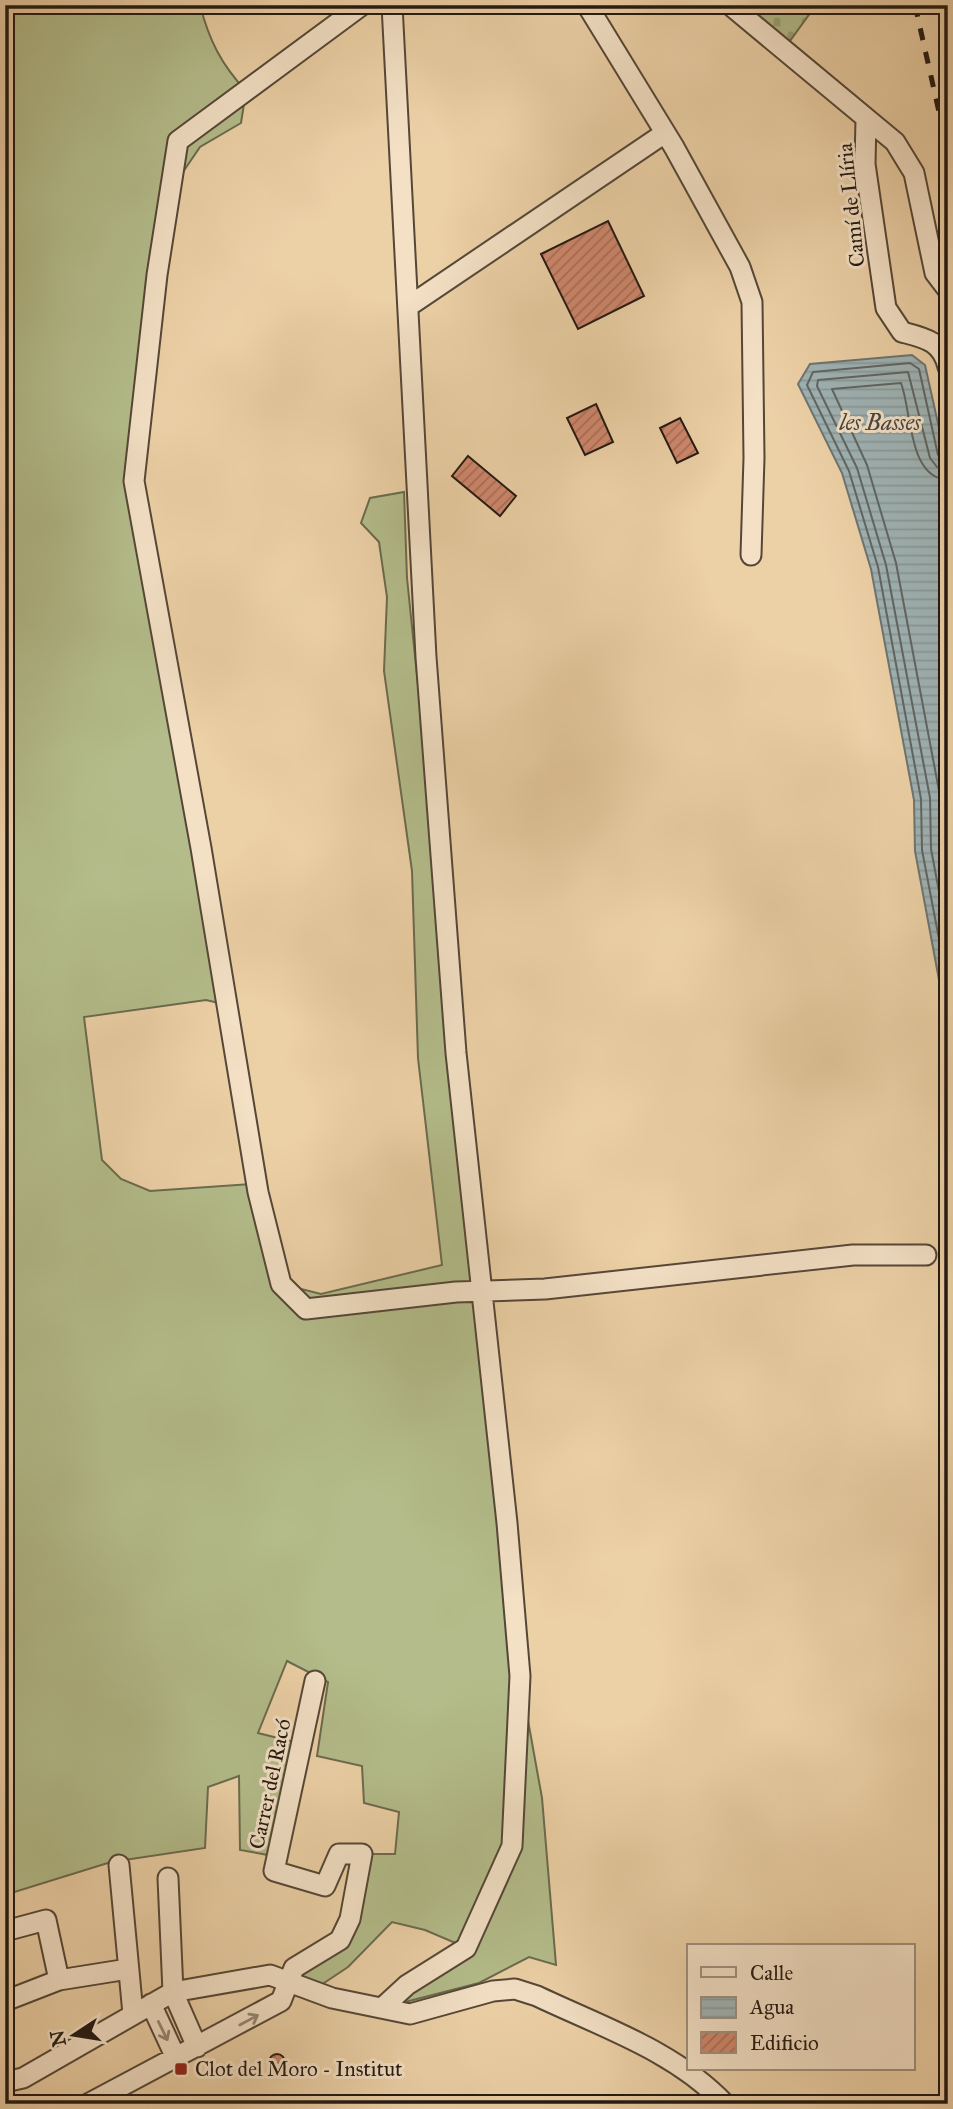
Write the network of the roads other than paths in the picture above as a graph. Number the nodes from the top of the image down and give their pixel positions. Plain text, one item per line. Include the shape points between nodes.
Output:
1 (362, 5) edge
2 (392, 5) edge
3 (587, 5) edge
4 (730, 5) edge
5 (866, 119) junction
6 (665, 133) junction
7 (948, 290) edge
8 (410, 306) junction
9 (948, 367) edge
10 (751, 555) dead end
11 (926, 1255) dead end
12 (480, 1291) junction
13 (315, 1681) dead end
14 (119, 1865) dead end
15 (168, 1878) dead end
16 (5, 1931) edge
17 (128, 1969) junction
18 (59, 1980) junction
19 (290, 1983) junction
20 (173, 1993) junction
21 (5, 2001) edge
22 (150, 2004) junction
23 (382, 2008) junction
24 (133, 2014) junction
25 (198, 2047) junction
26 (176, 2058) junction
27 (5, 2082) edge
28 (88, 2104) edge
29 (725, 2104) edge

1 - 12 street via 178,141 134,481 258,1192 281,1284 306,1309
2 - 8 street
3 - 6 street
4 - 5 street
5 - 7 street, Camí de Llíria via 895,142 914,173 935,273
5 - 9 street, Camí de Llíria via 865,164 887,308 902,332 930,339
6 - 8 street
6 - 10 street via 740,267 752,302
8 - 12 street via 426,657 456,1053
11 - 12 street via 853,1255 545,1289
12 - 23 street via 520,1676 512,1846 466,1948 407,1985
13 - 19 street, Carrer del Racó via 274,1871 324,1886 340,1854 362,1854 350,1919 340,1940 294,1968
14 - 17 street
15 - 20 street
16 - 18 street via 46,1920
17 - 18 street
17 - 24 street
18 - 21 street
19 - 20 street via 270,1975
19 - 23 street
25 -> 19 street via 281,2001
20 - 22 street
20 - 25 street
22 - 24 street
22 -> 26 street
23 - 29 street via 410,2014 515,1989 671,2060 698,2077
24 - 27 street via 23,2078
25 - 26 street
26 - 28 street

